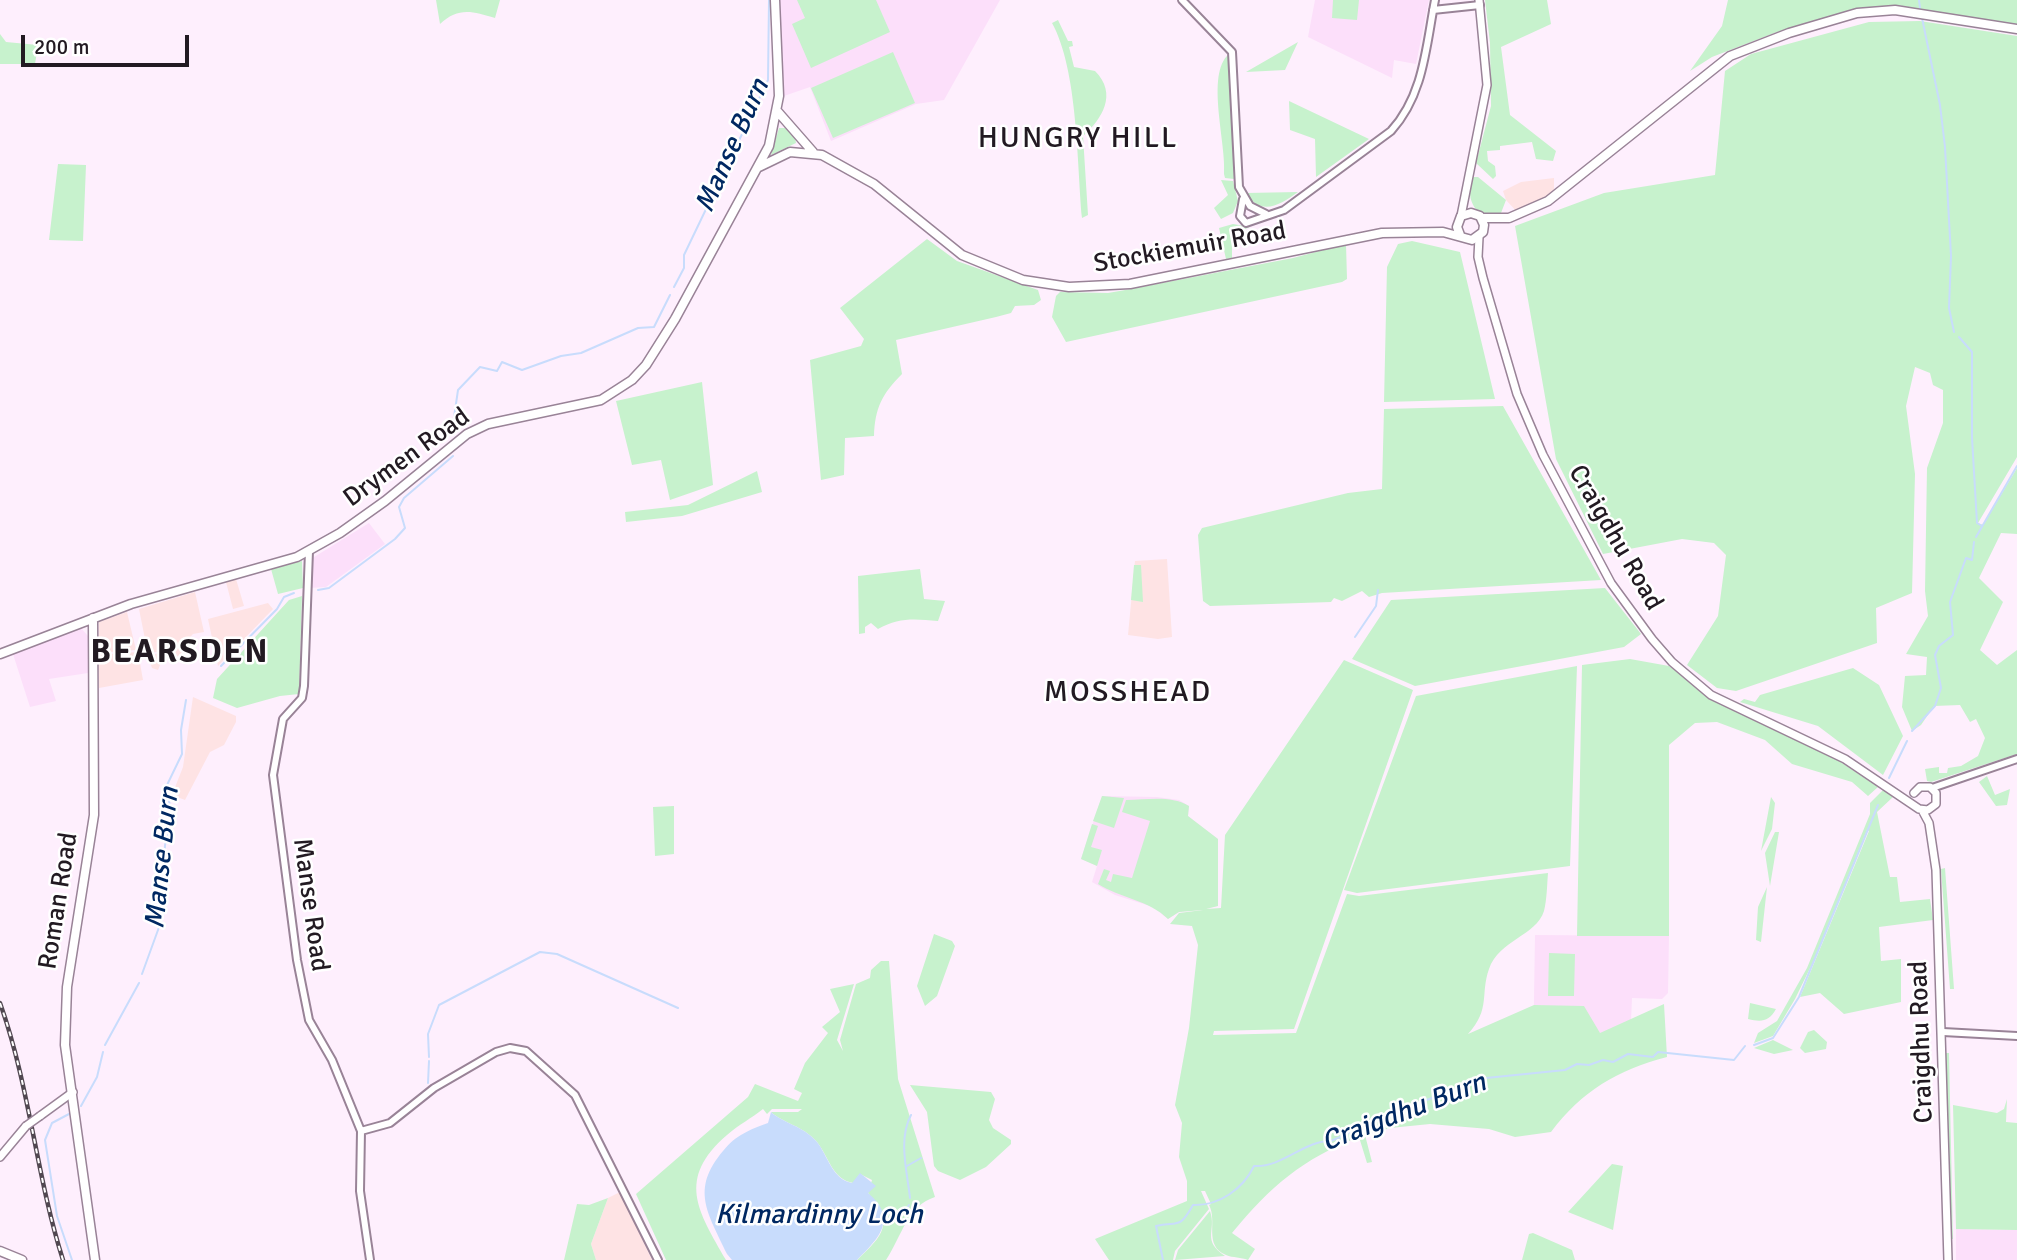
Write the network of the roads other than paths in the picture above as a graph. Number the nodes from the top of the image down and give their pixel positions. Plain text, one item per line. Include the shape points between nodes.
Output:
1 (775, 0) edge
2 (1182, 0) edge
3 (1435, 0) edge
4 (1480, 2) edge
5 (1433, 10) junction
6 (2017, 29) edge
7 (778, 112) junction
8 (813, 152) junction
9 (759, 167) junction
10 (1243, 199) junction
11 (1465, 202) junction
12 (1252, 208) junction
13 (1241, 210) junction
14 (1266, 214) junction
15 (1478, 216) junction
16 (1255, 219) junction
17 (1459, 219) junction
18 (1497, 220) junction
19 (1484, 229) junction
20 (1443, 232) junction
21 (1479, 237) junction
22 (1464, 238) junction
23 (1478, 257) junction
24 (309, 551) junction
25 (93, 618) junction
26 (0, 654) edge
27 (2017, 759) edge
28 (1948, 785) junction
29 (1932, 788) junction
30 (1914, 793) junction
31 (1898, 794) junction
32 (1937, 796) junction
33 (1919, 807) junction
34 (1933, 807) junction
35 (1929, 823) junction
36 (1943, 1032) junction
37 (2017, 1036) edge
38 (73, 1092) junction
39 (360, 1131) junction
40 (0, 1157) edge
41 (0, 1251) edge
42 (22, 1260) edge
43 (95, 1260) edge
44 (369, 1260) edge
45 (658, 1260) edge
46 (1948, 1260) edge

1 - 7 main road, Drymen Road
2 - 10 street via 1232,51
3 - 5 street
4 - 5 street
4 - 11 main road via 1487,85
5 - 14 street via 1418,88 1397,124 1284,210
6 - 18 main road via 1895,10 1857,13 1789,33 1730,56 1548,201 1529,212
7 - 8 main road
7 - 9 main road, Drymen Road
8 - 9 main road via 790,152
8 - 20 main road, Stockiemuir Road via 874,184 962,255 1000,273 1050,285 1130,284 1382,233
9 - 24 main road, Drymen Road via 675,319 632,380 601,400 488,424 467,434 385,501
10 - 12 street
10 - 13 street
11 - 15 main road
11 - 17 main road
12 - 13 street
12 - 14 street
12 - 16 street
13 - 16 street via 1244,222
14 - 16 street
15 - 17 main road
15 - 18 main road
15 - 19 main road
17 - 20 main road
17 - 22 main road
18 - 19 main road
19 - 21 main road
20 - 22 main road, Stockiemuir Road
21 - 22 main road
21 - 23 main road, Craigdhu Road
22 - 23 main road, Craigdhu Road
23 - 31 main road, Craigdhu Road via 1525,416 1603,570 1639,622 1672,662 1711,695 1811,740
24 - 25 main road, Drymen Road
24 - 39 street, Manse Road via 304,686 302,698 284,719 273,775 309,1020 332,1060
25 - 26 main road, Drymen Road
25 - 38 main road, Roman Road via 94,815 67,987 65,1045
27 - 28 street
28 - 29 street
28 - 32 street
29 - 30 main road via 1920,786
29 - 32 main road
30 - 31 main road
30 - 33 main road
31 - 33 main road, Craigdhu Road
32 - 34 main road
33 - 34 main road
33 - 35 main road, Craigdhu Road
34 - 35 main road, Craigdhu Road
35 - 36 main road, Craigdhu Road via 1937,870
36 - 37 street
36 - 46 main road, Craigdhu Road
38 - 40 main road, bridge via 26,1126
38 - 43 main road, Roman Road
39 - 44 street, Manse Road via 360,1191
39 - 45 street via 390,1123 434,1088 496,1052 510,1048 526,1051 575,1095
41 - 42 main road

